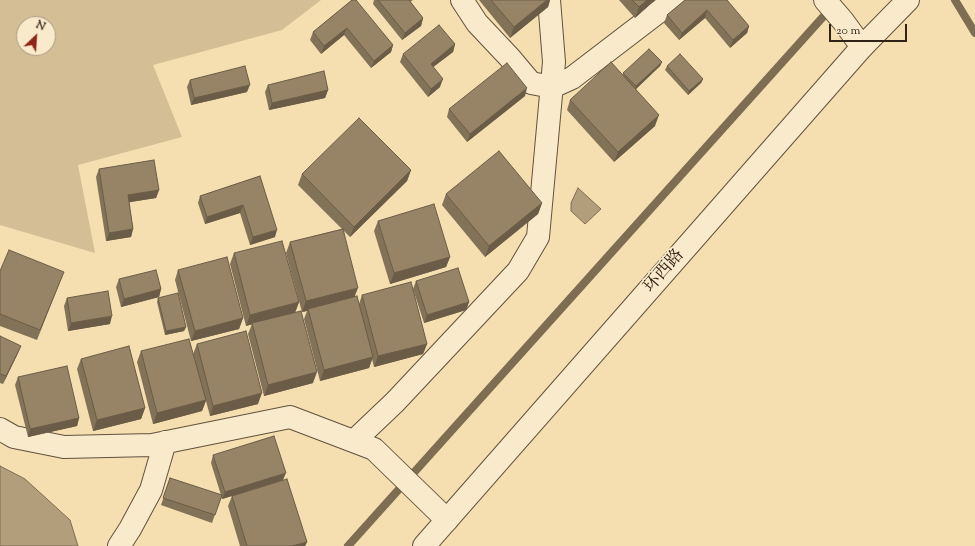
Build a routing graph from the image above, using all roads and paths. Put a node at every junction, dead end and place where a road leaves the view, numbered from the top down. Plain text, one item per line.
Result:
1 (462, 0) edge
2 (549, 0) edge
3 (674, 0) edge
4 (825, 0) edge
5 (908, 0) edge
6 (862, 47) junction
7 (552, 87) junction
8 (0, 429) edge
9 (354, 441) junction
10 (165, 442) junction
11 (447, 520) junction
12 (119, 546) edge
13 (424, 546) edge

1 - 7 street
2 - 7 street
3 - 7 street
4 - 6 street
5 - 6 street, 环西路
6 - 11 street, 环西路
7 - 9 street
8 - 10 street
9 - 10 street
9 - 11 street
10 - 12 street
11 - 13 street, 环西路

